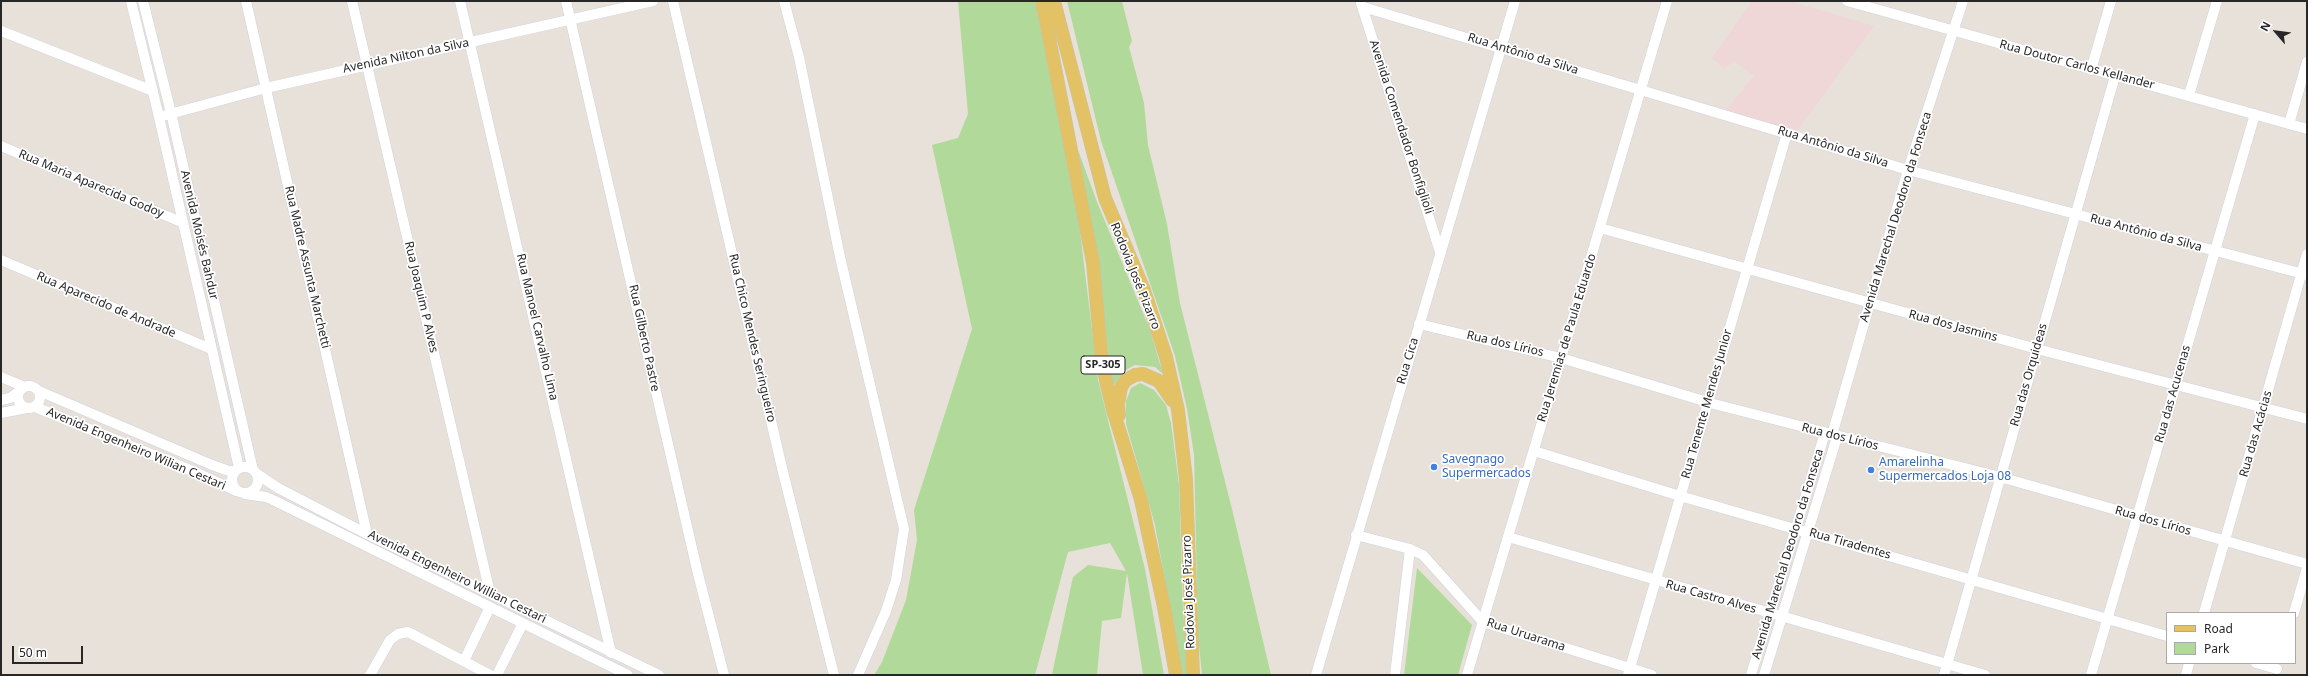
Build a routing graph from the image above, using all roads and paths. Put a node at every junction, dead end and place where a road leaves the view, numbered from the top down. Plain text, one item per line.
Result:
1 (131, 1) edge
2 (143, 1) edge
3 (246, 1) edge
4 (352, 1) edge
5 (460, 1) edge
6 (566, 1) edge
7 (653, 1) edge
8 (673, 1) edge
9 (784, 1) edge
10 (1042, 1) edge
11 (1054, 1) edge
12 (1515, 1) edge
13 (1667, 1) edge
14 (1847, 1) edge
15 (1963, 1) edge
16 (2111, 1) edge
17 (2217, 1) edge
18 (1362, 4) edge
19 (570, 20) junction
20 (1, 31) edge
21 (1954, 32) junction
22 (470, 42) junction
23 (1501, 47) junction
24 (2307, 62) edge
25 (366, 65) junction
26 (2091, 70) junction
27 (2115, 76) junction
28 (266, 88) junction
29 (1640, 91) junction
30 (153, 92) junction
31 (2189, 96) junction
32 (171, 113) junction
33 (2255, 114) junction
34 (159, 117) junction
35 (2289, 124) junction
36 (2307, 129) edge
37 (1787, 133) junction
38 (1, 146) edge
39 (1908, 170) junction
40 (1424, 201) junction
41 (2075, 214) junction
42 (181, 222) junction
43 (1600, 228) junction
44 (1445, 236) junction
45 (1440, 252) junction
46 (2214, 252) junction
47 (2307, 254) edge
48 (1, 260) edge
49 (1748, 268) junction
50 (2304, 274) edge
51 (1869, 303) junction
52 (1419, 324) junction
53 (211, 349) junction
54 (2037, 349) junction
55 (1561, 358) junction
56 (1, 377) edge
57 (2176, 385) junction
58 (25, 387) junction
59 (39, 391) junction
60 (5, 399) edge
61 (1708, 402) junction
62 (31, 407) junction
63 (2264, 407) junction
64 (1178, 410) junction
65 (1, 413) edge
66 (2307, 419) edge
67 (1831, 435) junction
68 (1120, 436) junction
69 (147, 438) junction
70 (142, 450) junction
71 (1534, 451) junction
72 (237, 469) junction
73 (255, 472) junction
74 (2000, 477) junction
75 (240, 492) junction
76 (1680, 496) junction
77 (266, 497) joint
78 (2137, 517) junction
79 (1795, 529) junction
80 (1808, 532) junction
81 (367, 534) junction
82 (1356, 535) junction
83 (1508, 537) junction
84 (2224, 541) junction
85 (1410, 549) junction
86 (2307, 564) edge
87 (2307, 568) edge
88 (1972, 578) junction
89 (1656, 581) junction
90 (490, 593) junction
91 (490, 607) junction
92 (2204, 612) edge
93 (2294, 612) edge
94 (1770, 613) junction
95 (1782, 616) junction
96 (2107, 618) junction
97 (1483, 622) junction
98 (523, 624) junction
99 (2166, 636) edge
100 (611, 653) junction
101 (464, 661) junction
102 (1947, 664) junction
103 (2189, 664) edge
104 (2260, 664) edge
105 (2277, 669) edge
106 (1628, 672) edge
107 (370, 675) edge
108 (490, 675) edge
109 (497, 675) edge
110 (628, 675) edge
111 (659, 675) edge
112 (724, 675) edge
113 (834, 675) edge
114 (858, 675) edge
115 (1176, 675) edge
116 (1193, 675) edge
117 (1316, 675) edge
118 (1395, 675) edge
119 (1467, 675) edge
120 (1652, 675) edge
121 (1751, 675) edge
122 (1764, 675) edge
123 (1944, 675) edge
124 (1984, 675) edge
125 (2091, 675) edge
126 (2186, 675) edge

1 - 30 street, Avenida Moisés Bahdur
2 - 32 street, Avenida Moisés Bahdur
3 - 28 street, Rua Madre Assunta Marchetti
4 - 25 street, Rua Joaquim P Alves
5 - 22 street, Rua Manoel Carvalho Lima
6 - 19 street, Rua Gilberto Pastre
7 - 19 street, Avenida Nilton da Silva
8 - 113 street, Rua Chico Mendes Seringueiro
9 - 114 street
10 - 68 main road, Rodovia José Pizarro / SP-305
11 - 64 main road, Rodovia José Pizarro
12 - 23 street, Rua Cica
13 - 29 street, Rua Jeremias de Paula Eduardo
14 - 21 street, Rua Doutor Carlos Kellander
15 - 21 street, Avenida Marechal Deodoro da Fonseca
16 - 26 street
17 - 31 street
18 - 23 street, Rua Antônio da Silva
18 - 40 street, Avenida Comendador Bonfiglioli
19 - 22 street, Avenida Nilton da Silva
19 - 112 street, Rua Gilberto Pastre
20 - 30 street
21 - 26 street, Rua Doutor Carlos Kellander
21 - 39 street, Avenida Marechal Deodoro da Fonseca
22 - 25 street, Avenida Nilton da Silva
22 - 100 street, Rua Manoel Carvalho Lima
23 - 29 street, Rua Antônio da Silva
23 - 44 street, Rua Cica
24 - 35 street
25 - 28 street, Avenida Nilton da Silva
25 - 90 street, Rua Joaquim P Alves
26 - 27 street, Rua Doutor Carlos Kellander
27 - 31 street, Rua Doutor Carlos Kellander
27 - 41 street, Rua das Orquideas
28 - 32 street, Avenida Nilton da Silva
28 - 81 street, Rua Madre Assunta Marchetti
29 - 37 street, Rua Antônio da Silva
29 - 43 street, Rua Jeremias de Paula Eduardo
30 - 34 street, Avenida Moisés Bahdur
31 - 33 street, Rua Doutor Carlos Kellander
32 - 34 street, Avenida Nilton da Silva
32 - 73 street, Avenida Moisés Bahdur
33 - 35 street, Rua Doutor Carlos Kellander
33 - 46 street, Rua das Acucenas
34 - 42 street, Avenida Moisés Bahdur
35 - 36 street, Rua Doutor Carlos Kellander
37 - 39 street, Rua Antônio da Silva
37 - 49 street, Rua Tenente Mendes Junior
38 - 42 street, Rua Maria Aparecida Godoy
39 - 41 street, Rua Antônio da Silva
39 - 51 street, Avenida Marechal Deodoro da Fonseca
40 - 44 street
40 - 45 street, Avenida Comendador Bonfiglioli
41 - 46 street, Rua Antônio da Silva
41 - 54 street, Rua das Orquideas
42 - 53 street, Avenida Moisés Bahdur
43 - 49 street, Rua dos Jasmins
43 - 55 street, Rua Jeremias de Paula Eduardo
44 - 45 street, Rua Cica
45 - 52 street, Rua Cica
46 - 50 street, Rua Antônio da Silva
46 - 57 street, Rua das Acucenas
47 - 50 street, Rua das Acácias
48 - 53 street, Rua Aparecido de Andrade
49 - 51 street, Rua dos Jasmins
49 - 61 street, Rua Tenente Mendes Junior
50 - 63 street, Rua das Acácias
51 - 54 street, Rua dos Jasmins
51 - 67 street, Avenida Marechal Deodoro da Fonseca
52 - 55 street, Rua dos Lírios
52 - 82 street, Rua Cica
53 - 72 street, Avenida Moisés Bahdur
54 - 57 street, Rua dos Jasmins
54 - 74 street, Rua das Orquideas
55 - 61 street, Rua dos Lírios
55 - 71 street, Rua Jeremias de Paula Eduardo
56 - 58 street
57 - 63 street, Rua dos Jasmins
57 - 78 street, Rua das Acucenas
58 - 59 street
58 - 60 street
58 - 62 street
59 - 62 street
59 - 69 street, Avenida Engenheiro Wilian Cestari
61 - 67 street, Rua dos Lírios
61 - 76 street, Rua Tenente Mendes Junior
62 - 65 street
62 - 70 street, Avenida Engenheiro Wilian Cestari
63 - 66 street, Rua dos Jasmins
63 - 84 street, Rua das Acácias
64 - 68 main road
64 - 116 main road, Rodovia José Pizarro
67 - 74 street, Rua dos Lírios
67 - 79 street, Avenida Marechal Deodoro da Fonseca
67 - 80 street, Avenida Marechal Deodoro da Fonseca
68 - 115 main road, Rodovia José Pizarro / SP-305
69 - 70 street
69 - 72 street, Avenida Engenheiro Wilian Cestari
70 - 75 street, Avenida Engenheiro Wilian Cestari
71 - 76 street, Rua Tiradentes
71 - 83 street, Rua Jeremias de Paula Eduardo
72 - 73 street
72 - 75 street
73 - 75 street
73 - 81 street, Avenida Engenheiro Willian Cestari
74 - 78 street, Rua dos Lírios
74 - 88 street, Rua das Orquideas
75 - 77 street, Avenida Engenheiro Wilian Cestari
76 - 79 street, Rua Tiradentes
76 - 89 street, Rua Tenente Mendes Junior
77 - 91 street, Avenida Engenheiro Willian Cestari
78 - 84 street, Rua dos Lírios
78 - 96 street, Rua das Acucenas
79 - 80 street, Rua Tiradentes
79 - 94 street, Avenida Marechal Deodoro da Fonseca
80 - 88 street, Rua Tiradentes
80 - 95 street, Avenida Marechal Deodoro da Fonseca
81 - 90 street, Avenida Engenheiro Willian Cestari
82 - 85 street, Rua Uruarama
82 - 117 street, Rua Cica
83 - 89 street, Rua Castro Alves
83 - 97 street, Rua Jeremias de Paula Eduardo
84 - 86 street, Rua dos Lírios
84 - 92 street, Rua das Acácias
85 - 97 street, Rua Uruarama
85 - 118 street
87 - 93 street
88 - 96 street, Rua Tiradentes
88 - 102 street, Rua das Orquideas
89 - 94 street, Rua Castro Alves
89 - 106 street, Rua Tenente Mendes Junior
90 - 100 street, Avenida Engenheiro Willian Cestari
91 - 98 street, Avenida Engenheiro Willian Cestari
91 - 101 street
94 - 95 street, Rua Castro Alves
94 - 121 street, Avenida Marechal Deodoro da Fonseca
95 - 102 street, Rua Castro Alves
95 - 122 street, Avenida Marechal Deodoro da Fonseca
96 - 99 street, Rua Tiradentes
96 - 125 street, Rua das Acucenas
97 - 106 street, Rua Uruarama
97 - 119 street, Rua Jeremias de Paula Eduardo
98 - 109 street
98 - 110 street, Avenida Engenheiro Willian Cestari
100 - 111 street, Avenida Engenheiro Willian Cestari
101 - 107 street
101 - 108 street
102 - 123 street, Rua das Orquideas
102 - 124 street, Rua Castro Alves
103 - 126 street
104 - 105 street
106 - 120 street, Rua Uruarama

